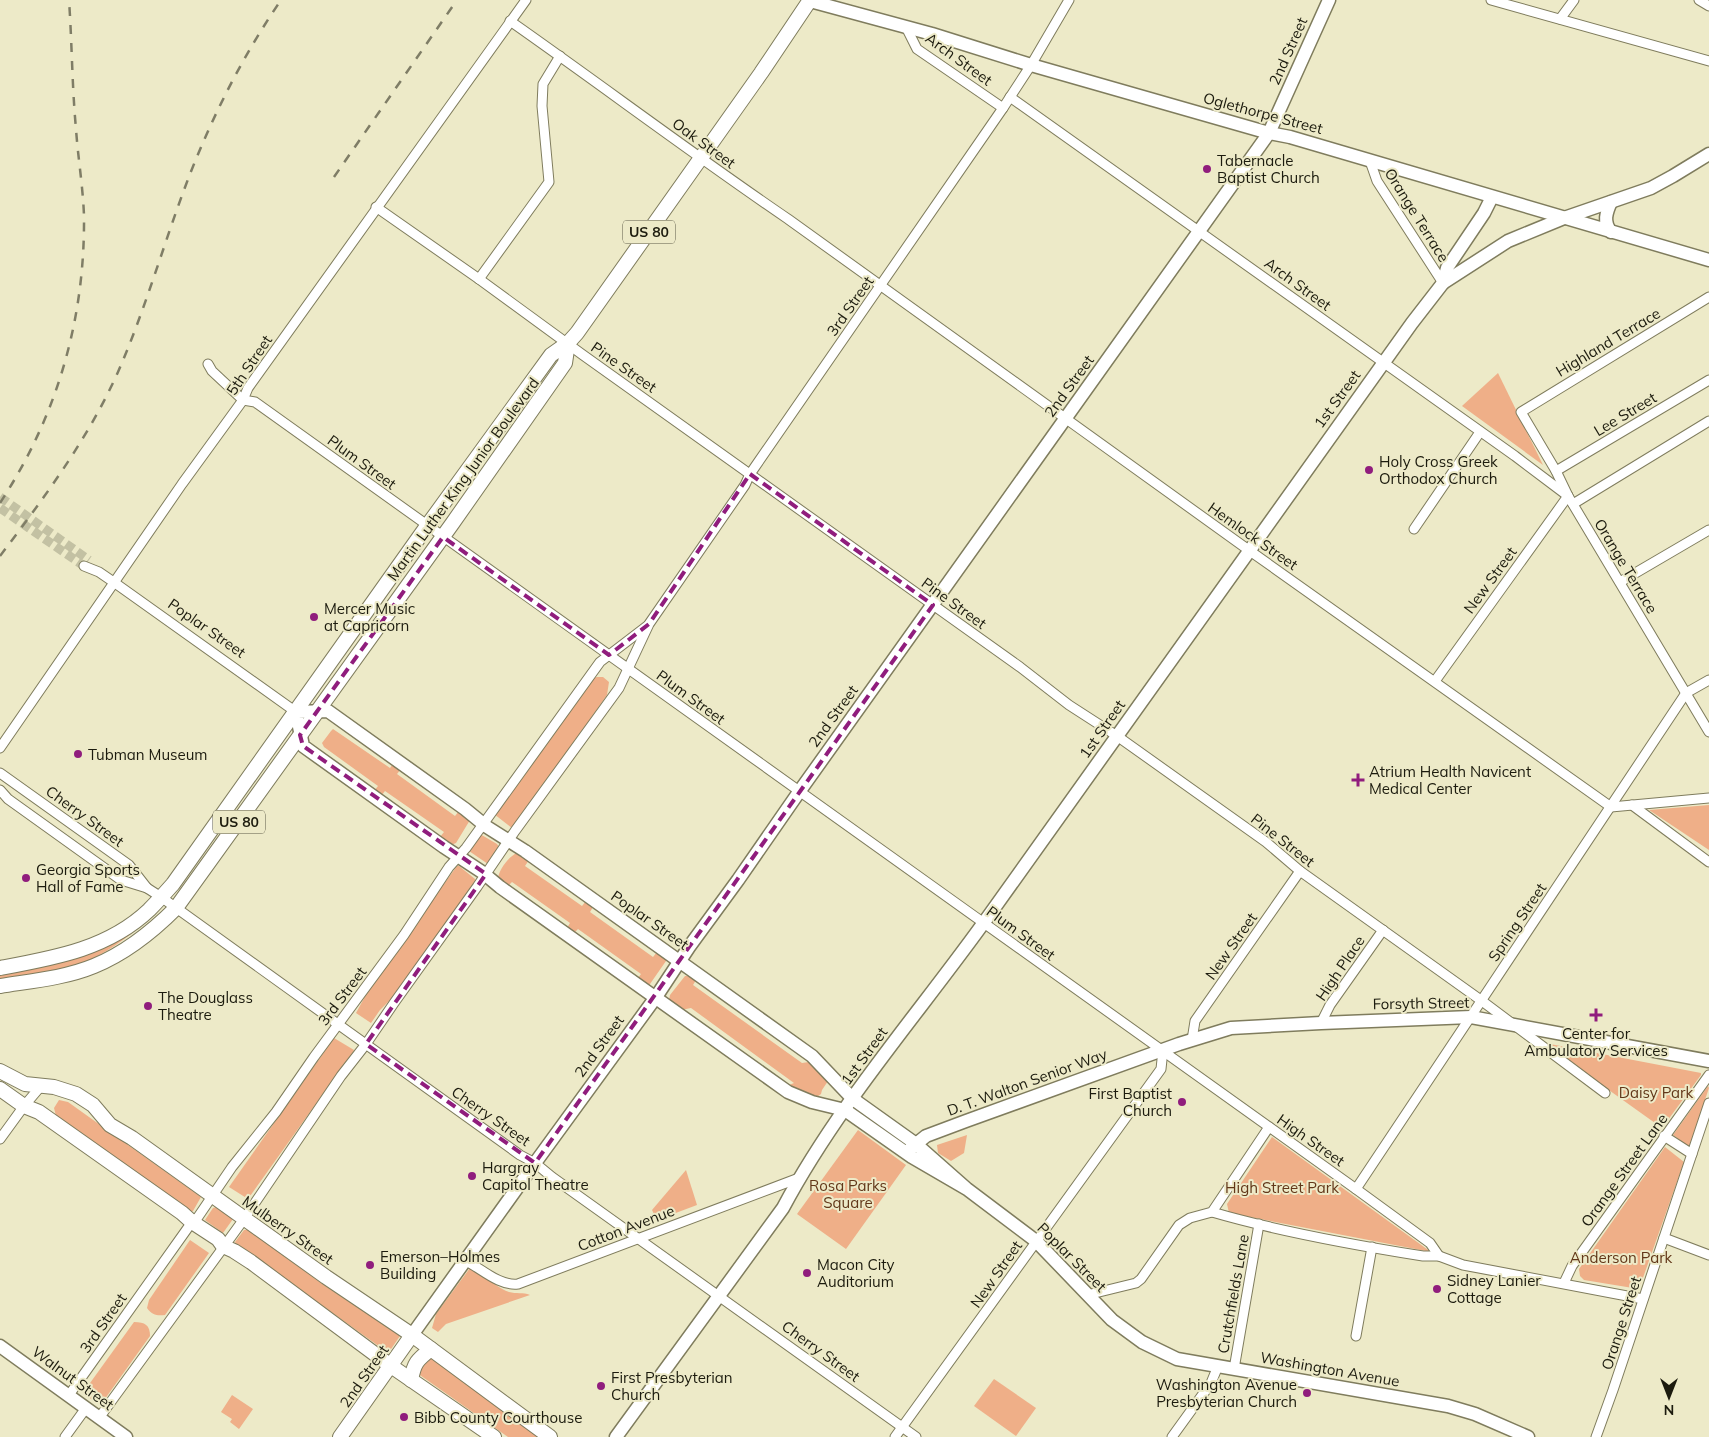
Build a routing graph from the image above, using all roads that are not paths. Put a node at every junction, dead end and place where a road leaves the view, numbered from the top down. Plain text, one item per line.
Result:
1 (526, 0) edge
2 (809, 0) edge
3 (1069, 0) edge
4 (1329, 0) edge
5 (1491, 0) edge
6 (1574, 0) edge
7 (1700, 0) edge
8 (1709, 6) edge
9 (1560, 19) junction
10 (510, 22) junction
11 (906, 27) junction
12 (560, 56) junction
13 (1709, 61) edge
14 (1031, 65) junction
15 (1010, 97) junction
16 (1003, 108) junction
17 (1270, 132) junction
18 (1709, 154) edge
19 (701, 158) junction
20 (1370, 161) junction
21 (1492, 197) junction
22 (1611, 202) junction
23 (376, 208) junction
24 (1564, 218) junction
25 (1199, 232) junction
26 (1611, 232) junction
27 (1709, 260) edge
28 (479, 278) junction
29 (1443, 283) junction
30 (881, 285) junction
31 (1709, 297) edge
32 (568, 343) junction
33 (1383, 363) junction
34 (208, 364) dead end
35 (1709, 380) edge
36 (243, 400) junction
37 (1521, 412) joint
38 (1066, 418) junction
39 (1709, 421) edge
40 (1480, 432) junction
41 (1556, 471) junction
42 (750, 474) junction
43 (1570, 500) junction
44 (427, 526) junction
45 (1414, 528) dead end
46 (1709, 530) edge
47 (443, 537) junction
48 (1250, 550) junction
49 (86, 563) tunnel mouth
50 (1620, 582) junction
51 (115, 583) junction
52 (932, 605) junction
53 (649, 624) junction
54 (609, 656) junction
55 (629, 670) junction
56 (1709, 680) edge
57 (1435, 681) junction
58 (1686, 693) junction
59 (317, 711) junction
60 (296, 712) junction
61 (1709, 732) edge
62 (300, 735) junction
63 (279, 736) junction
64 (1116, 736) junction
65 (0, 748) edge
66 (0, 773) edge
67 (18, 785) junction
68 (0, 790) edge
69 (799, 792) junction
70 (1709, 798) edge
71 (8, 799) junction
72 (1632, 805) junction
73 (1611, 807) junction
74 (482, 824) junction
75 (508, 842) junction
76 (459, 856) junction
77 (1709, 862) edge
78 (1300, 871) junction
79 (486, 875) junction
80 (147, 888) junction
81 (161, 897) junction
82 (176, 908) junction
83 (984, 923) junction
84 (1383, 930) junction
85 (680, 962) junction
86 (0, 968) edge
87 (0, 986) edge
88 (656, 997) junction
89 (1482, 1000) junction
90 (1471, 1017) junction
91 (1321, 1023) junction
92 (338, 1024) junction
93 (1513, 1025) junction
94 (1192, 1040) junction
95 (366, 1044) junction
96 (1163, 1050) junction
97 (1709, 1061) edge
98 (0, 1071) edge
99 (1709, 1075) edge
100 (40, 1086) junction
101 (0, 1089) edge
102 (1605, 1093) dead end
103 (853, 1099) junction
104 (1709, 1103) edge
105 (24, 1106) junction
106 (845, 1110) junction
107 (1269, 1127) junction
108 (1664, 1136) junction
109 (0, 1139) edge
110 (916, 1144) junction
111 (906, 1153) junction
112 (1692, 1154) junction
113 (535, 1163) junction
114 (799, 1178) junction
115 (1356, 1188) junction
116 (967, 1189) junction
117 (212, 1196) junction
118 (1212, 1212) junction
119 (244, 1218) junction
120 (192, 1222) junction
121 (1259, 1224) junction
122 (639, 1238) junction
123 (1664, 1238) junction
124 (1036, 1241) junction
125 (223, 1246) junction
126 (1372, 1247) junction
127 (1709, 1255) edge
128 (1439, 1256) junction
129 (466, 1261) junction
130 (1564, 1284) junction
131 (719, 1295) junction
132 (1088, 1295) junction
133 (1643, 1299) junction
134 (1129, 1332) joint
135 (412, 1335) junction
136 (1356, 1336) dead end
137 (0, 1346) edge
138 (431, 1349) junction
139 (390, 1366) junction
140 (1218, 1366) junction
141 (1234, 1369) junction
142 (411, 1380) junction
143 (69, 1395) junction
144 (86, 1408) junction
145 (100, 1418) junction
146 (902, 1427) junction
147 (65, 1437) edge
148 (126, 1437) edge
149 (340, 1437) edge
150 (494, 1437) edge
151 (550, 1437) edge
152 (616, 1437) edge
153 (895, 1437) edge
154 (916, 1437) edge
155 (1172, 1437) edge
156 (1528, 1437) edge
157 (1596, 1437) edge

1 - 10 street, 5th Street
2 - 11 street, Oglethorpe Street
2 - 19 main road, Martin Luther King Junior Boulevard / US 80
3 - 14 street, 3rd Street
4 - 17 street, 2nd Street
5 - 9 street
6 - 9 street
7 - 8 street
9 - 13 street
10 - 12 street, Oak Street
10 - 23 street, 5th Street
11 - 14 street, Oglethorpe Street
11 - 16 street, Arch Street
12 - 19 street, Oak Street
12 - 28 street
14 - 15 street, 3rd Street
14 - 17 street, Oglethorpe Street
15 - 16 street, 3rd Street
15 - 25 street, Arch Street
16 - 30 street, 3rd Street
17 - 20 street, Oglethorpe Street
17 - 25 street, 2nd Street
18 - 22 street, 1st Street
19 - 30 street, Oak Street
19 - 32 main road, Martin Luther King Junior Boulevard / US 80
20 - 21 street, Oglethorpe Street
20 - 29 street, Orange Terrace
21 - 24 street, Oglethorpe Street
21 - 29 street
22 - 24 street, 1st Street
22 - 26 street
23 - 28 street, Pine Street
23 - 36 street, 5th Street
24 - 26 street, Oglethorpe Street
24 - 29 street, 1st Street
25 - 33 street, Arch Street
25 - 38 street, 2nd Street
26 - 27 street, Oglethorpe Street
28 - 32 street, Pine Street
29 - 33 street, 1st Street
30 - 38 street, Hemlock Street
30 - 42 street, 3rd Street
31 - 37 street, Highland Terrace
32 - 42 street, Pine Street
32 - 44 main road, Martin Luther King Junior Boulevard / US 80
32 - 47 main road, Martin Luther King Junior Boulevard / US 80
33 - 40 street, Arch Street
33 - 48 street, 1st Street
34 - 36 street, Plum Street
35 - 41 street, Lee Street
36 - 44 street, Plum Street
36 - 51 street, 5th Street
37 - 41 street, Orange Terrace
38 - 48 street, Hemlock Street
38 - 52 street, 2nd Street
39 - 43 street, New Street
40 - 43 street, Arch Street
40 - 45 street
41 - 43 street, Orange Terrace
42 - 52 street, Pine Street
42 - 53 street, 3rd Street
43 - 50 street, Orange Terrace
43 - 57 street, New Street
44 - 47 street, Plum Street
44 - 60 main road, Martin Luther King Junior Boulevard / US 80
46 - 50 street
47 - 54 street, Plum Street
47 - 59 main road, Martin Luther King Junior Boulevard / US 80
48 - 57 street, Hemlock Street
48 - 64 street, 1st Street
49 - 51 street, Poplar Street
50 - 58 street, Orange Terrace
51 - 60 street, Poplar Street
51 - 65 street, 5th Street
52 - 64 street, Pine Street
52 - 69 street, 2nd Street
53 - 54 street, 3rd Street
53 - 55 street, 3rd Street
54 - 55 street, Plum Street
54 - 74 street, 3rd Street
55 - 69 street, Plum Street
55 - 75 street, 3rd Street
56 - 58 street, Spring Street
57 - 73 street, Hemlock Street
58 - 61 street, Orange Terrace
58 - 73 street, Spring Street
59 - 60 street, Poplar Street
59 - 62 main road, Martin Luther King Junior Boulevard / US 80
59 - 74 street, Poplar Street
60 - 62 street, Poplar Street
60 - 63 main road, Martin Luther King Junior Boulevard / US 80
62 - 63 street
62 - 76 street, Poplar Street
62 - 82 main road, Martin Luther King Junior Boulevard / US 80
63 - 81 main road, Martin Luther King Junior Boulevard / US 80
64 - 78 street, Pine Street
64 - 83 street, 1st Street
66 - 67 street, Cherry Street
67 - 71 street
67 - 80 street, Cherry Street
68 - 71 street, Cherry Street
69 - 83 street, Plum Street
69 - 85 street, 2nd Street
70 - 72 street
71 - 80 street, Cherry Street
72 - 73 street
72 - 77 street
73 - 89 street, Spring Street
74 - 75 street, Poplar Street
74 - 76 street, 3rd Street
75 - 79 street, 3rd Street
75 - 85 street, Poplar Street
76 - 79 street, Poplar Street
76 - 92 street, 3rd Street
78 - 84 street, Pine Street
78 - 94 street, New Street
79 - 88 street, Poplar Street
79 - 95 street, 3rd Street
80 - 81 street, Cherry Street
81 - 82 street, Cherry Street
81 - 86 main road, Martin Luther King Junior Boulevard / US 80
82 - 87 main road, Martin Luther King Junior Boulevard / US 80
82 - 92 street, Cherry Street
83 - 96 street, Plum Street
83 - 103 street, 1st Street
84 - 89 street, Pine Street
84 - 91 street, High Place
85 - 88 street, 2nd Street
85 - 103 street, Poplar Street
88 - 106 street, Poplar Street
88 - 113 street, 2nd Street
89 - 90 street, Spring Street
89 - 93 street, Pine Street
90 - 91 street, Forsyth Street
90 - 93 street, Forsyth Street
90 - 115 street, Spring Street
91 - 94 street, Forsyth Street
92 - 95 street, Cherry Street
92 - 117 street, 3rd Street
93 - 97 street, Forsyth Street
93 - 102 street
94 - 96 street, Forsyth Street
95 - 113 street, Cherry Street
95 - 119 street, 3rd Street
96 - 107 street, High Street
96 - 110 street, D. T. Walton Senior Way
96 - 124 street, New Street
98 - 100 main road, Mulberry Street
99 - 108 street, Orange Street Lane
100 - 105 street
100 - 117 main road, Mulberry Street
101 - 105 main road
103 - 106 street, 1st Street
103 - 110 street, Poplar Street
104 - 112 street, Orange Street
105 - 109 street
105 - 120 main road
106 - 111 street, Poplar Street
106 - 114 street, 1st Street
107 - 115 street, High Street
107 - 118 street
108 - 112 street
108 - 130 street, Orange Street Lane
110 - 111 street, D. T. Walton Senior Way
110 - 116 street, Poplar Street
111 - 116 street, Poplar Street
112 - 123 street, Orange Street
113 - 122 street, Cherry Street
113 - 129 street, 2nd Street
114 - 122 street, Cotton Avenue
114 - 131 street, 1st Street
115 - 128 street, High Street
116 - 124 street, Poplar Street
117 - 119 main road, Mulberry Street
117 - 120 street, 3rd Street
118 - 121 street, High Street
118 - 132 street
119 - 125 street, 3rd Street
119 - 135 main road, Mulberry Street
120 - 125 main road
120 - 143 street, 3rd Street
121 - 126 street, High Street
121 - 141 street, Crutchfields Lane
122 - 129 street, Cotton Avenue
122 - 131 street, Cherry Street
123 - 127 street
123 - 133 street, Orange Street
124 - 132 street, Poplar Street
124 - 146 street, New Street
125 - 139 main road
125 - 145 street, 3rd Street
126 - 128 street, High Street
126 - 136 street
128 - 130 street, High Street
129 - 135 street, 2nd Street
130 - 133 street, High Street
131 - 146 street, Cherry Street
131 - 152 street, 1st Street
132 - 134 street, Poplar Street
133 - 157 street, Orange Street
134 - 140 street, Washington Avenue
135 - 138 main road, Mulberry Street
135 - 139 main road, 2nd Street
137 - 143 street, Walnut Street
138 - 142 main road
138 - 151 main road, Mulberry Street
139 - 142 main road
139 - 149 main road, 2nd Street
140 - 141 street, Washington Avenue
140 - 155 street
141 - 156 street, Washington Avenue
142 - 150 main road
143 - 144 street, Walnut Street
144 - 145 street, Walnut Street
144 - 147 street
145 - 148 street, Walnut Street
146 - 153 street, New Street
146 - 154 street, Cherry Street

